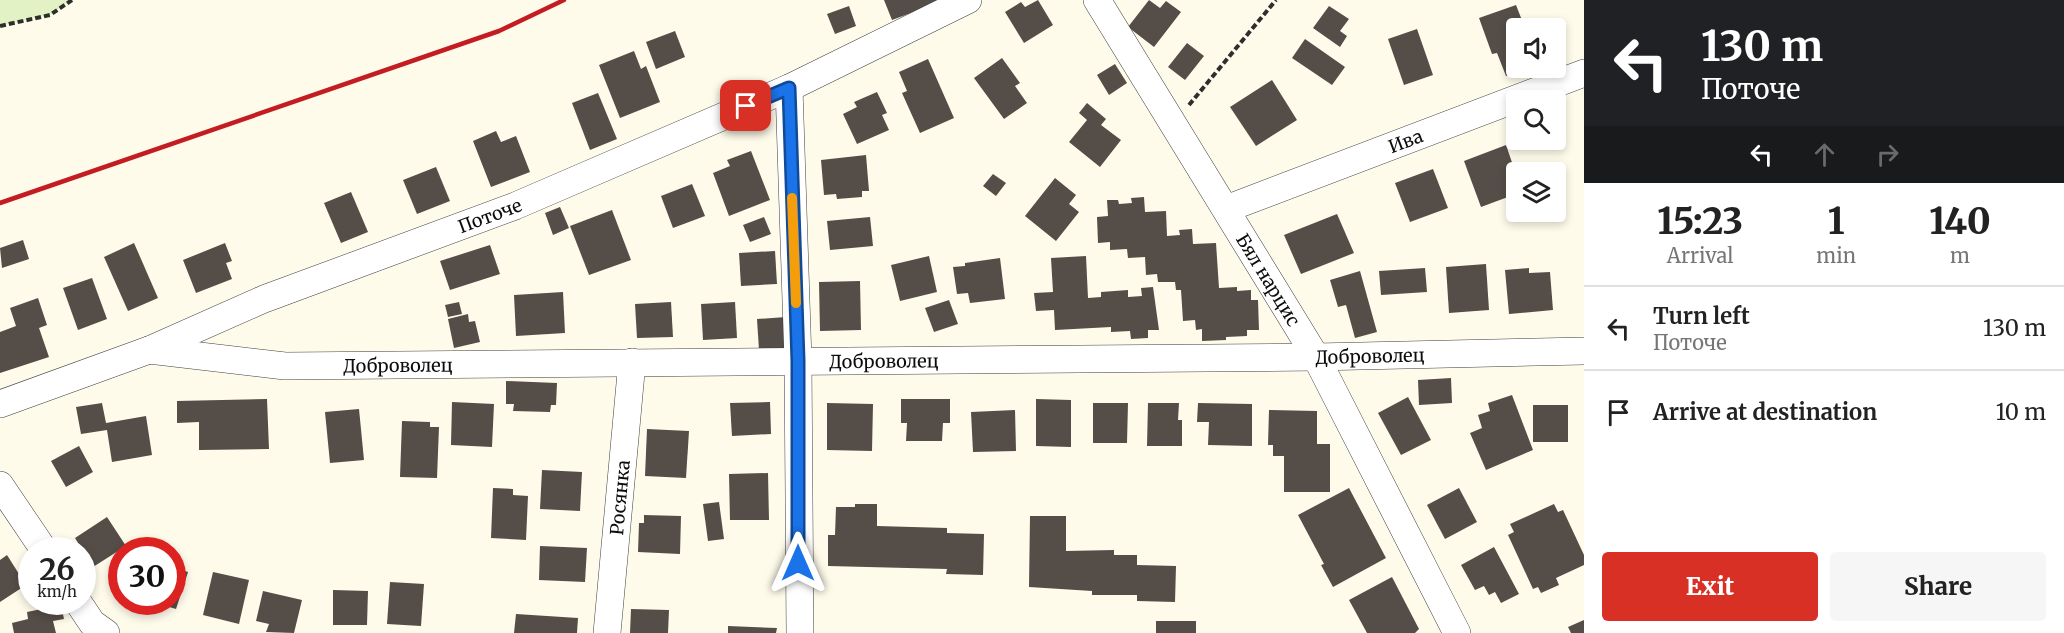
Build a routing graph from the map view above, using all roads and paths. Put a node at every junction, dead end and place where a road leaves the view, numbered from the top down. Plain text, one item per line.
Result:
1 (72, 0) edge
2 (968, 0) edge
3 (1097, 0) edge
4 (1276, 0) edge
5 (0, 26) edge
6 (1584, 73) edge
7 (789, 88) junction
8 (1173, 124) junction
9 (1226, 208) junction
10 (149, 351) junction
11 (1584, 351) edge
12 (1316, 357) junction
13 (798, 361) junction
14 (632, 362) junction
15 (0, 404) edge
16 (0, 485) edge
17 (35, 537) edge
18 (87, 615) edge
19 (106, 633) edge
20 (607, 633) edge
21 (800, 633) edge
22 (1457, 633) edge

1 - 5 path
2 - 7 street, Поточе
3 - 8 street, Бял нарцис
4 - 8 path
6 - 9 street, Ива
7 - 10 street, Поточе
7 - 13 street
8 - 9 street, Бял нарцис
9 - 12 street, Бял нарцис
10 - 14 street, Доброволец
10 - 15 street, Поточе
11 - 12 street, Доброволец
12 - 13 street, Доброволец
12 - 22 street, Бял нарцис
13 - 14 street, Доброволец
13 - 21 street
14 - 20 street, Росянка
16 - 17 street
18 - 19 street

